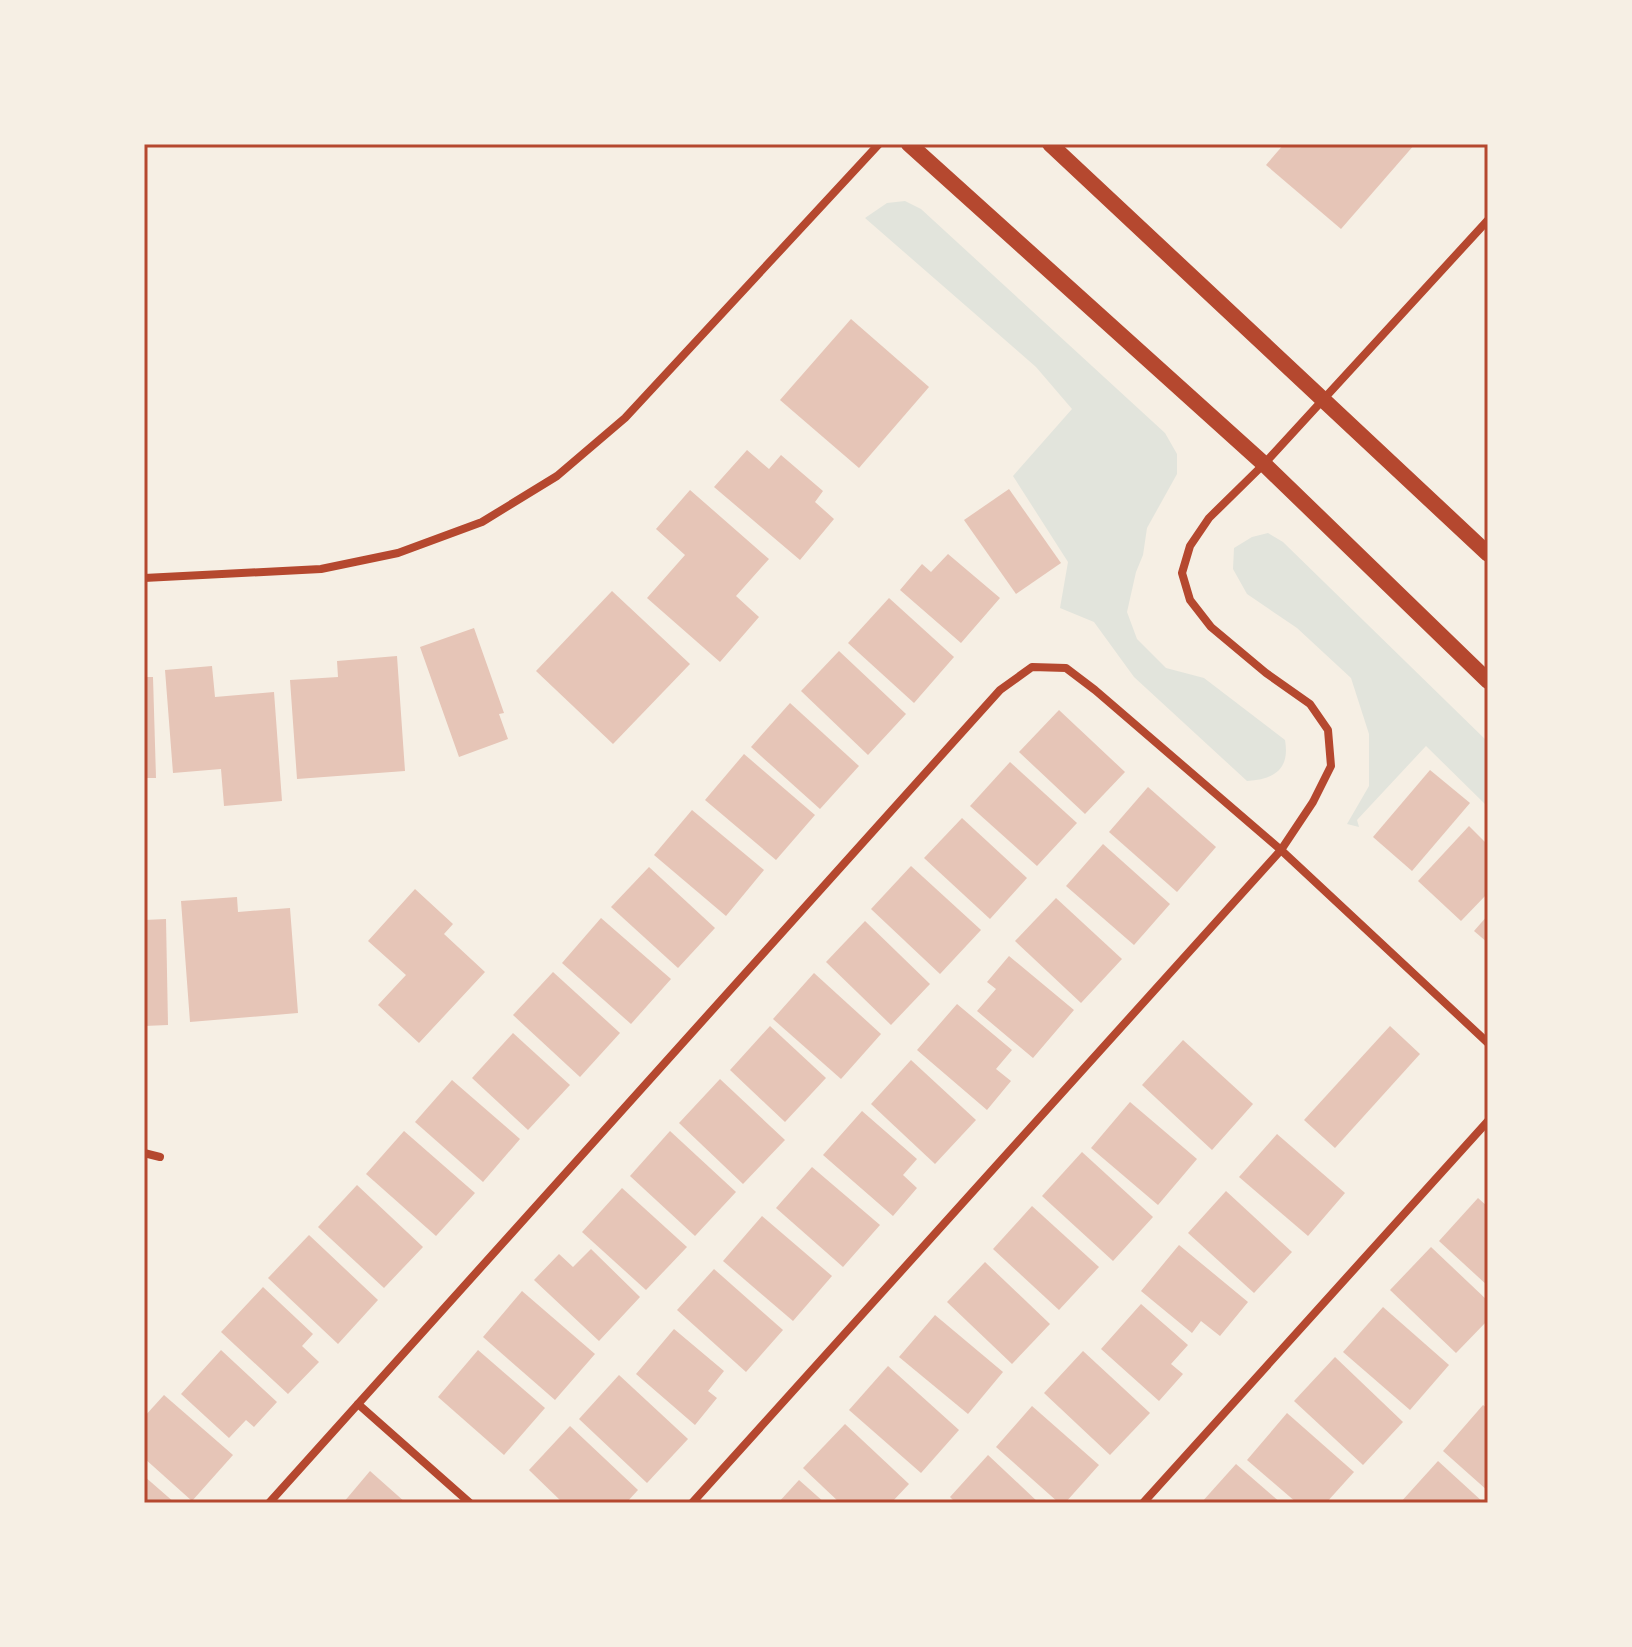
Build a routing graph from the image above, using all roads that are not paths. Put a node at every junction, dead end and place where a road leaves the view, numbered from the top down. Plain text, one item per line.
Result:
1 (879, 144) edge
2 (909, 144) edge
3 (1050, 144) edge
4 (1488, 220) edge
5 (1324, 398) junction
6 (1264, 464) junction
7 (1488, 554) edge
8 (144, 578) edge
9 (1488, 681) edge
10 (1281, 850) junction
11 (1488, 1043) edge
12 (1488, 1121) edge
13 (144, 1153) edge
14 (160, 1157) dead end
15 (358, 1404) junction
16 (269, 1503) edge
17 (470, 1503) edge
18 (692, 1503) edge
19 (1143, 1503) edge

1 - 8 street
2 - 6 main road
3 - 5 main road
4 - 5 street
5 - 6 street
5 - 7 main road
6 - 9 main road
6 - 10 street
10 - 11 street
10 - 15 street
10 - 18 street
12 - 19 street
13 - 14 street
15 - 16 street
15 - 17 street

